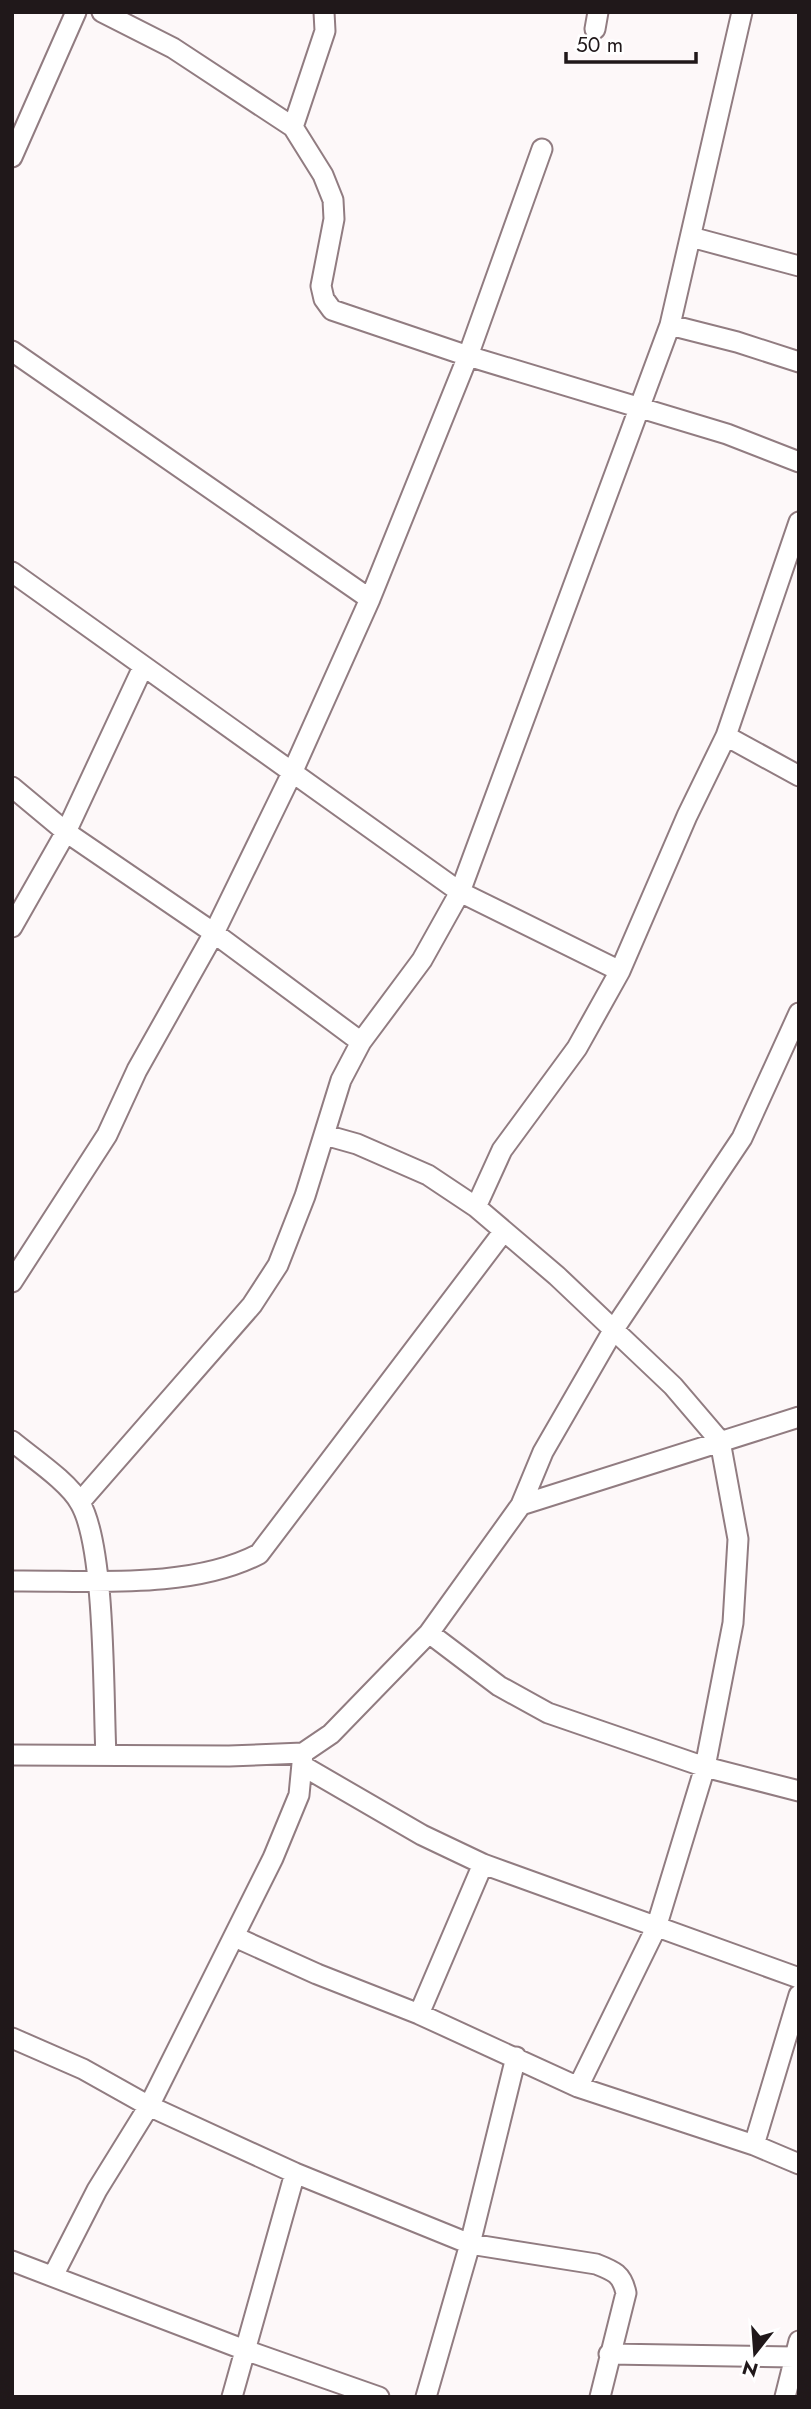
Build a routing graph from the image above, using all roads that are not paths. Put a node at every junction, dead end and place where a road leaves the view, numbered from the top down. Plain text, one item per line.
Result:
1 (76, 12) edge
2 (102, 12) edge
3 (324, 12) edge
4 (742, 12) edge
5 (293, 127) junction
6 (542, 149) dead end
7 (12, 158) edge
8 (691, 237) junction
9 (799, 266) edge
10 (670, 325) junction
11 (12, 351) edge
12 (468, 356) junction
13 (799, 362) edge
14 (642, 409) junction
15 (799, 462) edge
16 (799, 522) edge
17 (12, 572) edge
18 (370, 599) junction
19 (143, 667) junction
20 (726, 736) junction
21 (292, 773) junction
22 (799, 776) edge
23 (12, 787) edge
24 (66, 832) junction
25 (460, 892) junction
26 (12, 927) edge
27 (214, 933) junction
28 (620, 971) junction
29 (799, 1013) edge
30 (361, 1042) junction
31 (325, 1135) junction
32 (475, 1207) junction
33 (504, 1231) junction
34 (12, 1282) edge
35 (614, 1329) junction
36 (799, 1417) edge
37 (12, 1441) edge
38 (720, 1441) junction
39 (80, 1502) junction
40 (521, 1505) junction
41 (97, 1580) junction
42 (12, 1581) edge
43 (429, 1633) junction
44 (12, 1755) edge
45 (106, 1755) junction
46 (303, 1759) junction
47 (705, 1767) junction
48 (799, 1791) edge
49 (483, 1864) junction
50 (656, 1928) junction
51 (235, 1937) junction
52 (799, 1978) edge
53 (799, 1995) edge
54 (419, 2014) junction
55 (12, 2038) edge
56 (516, 2057) junction
57 (578, 2087) junction
58 (149, 2106) junction
59 (754, 2145) junction
60 (799, 2164) edge
61 (295, 2173) junction
62 (470, 2244) junction
63 (12, 2261) edge
64 (53, 2276) junction
65 (797, 2349) edge
66 (245, 2350) junction
67 (609, 2354) junction
68 (233, 2397) edge
69 (379, 2397) edge
70 (426, 2397) edge
71 (600, 2397) edge
72 (785, 2397) edge

1 - 7 street
2 - 5 street
3 - 5 street
4 - 8 street
5 - 12 street
6 - 12 street
8 - 9 street
8 - 10 street
10 - 13 street
10 - 14 street
11 - 18 street
12 - 14 street
12 - 18 street
14 - 15 street
14 - 25 street
16 - 20 street
17 - 19 street
18 - 21 street
19 - 21 street
19 - 24 street
20 - 22 street
20 - 28 street
21 - 25 street
21 - 27 street
23 - 24 street
24 - 26 street
24 - 27 street
25 - 28 street
25 - 30 street
27 - 30 street
27 - 34 street
28 - 32 street
29 - 35 street
30 - 31 street
31 - 32 street
31 - 39 street
32 - 33 street
33 - 35 street
33 - 41 street
35 - 38 street
35 - 40 street
36 - 38 street
37 - 39 street
38 - 40 street
38 - 47 street
39 - 41 street
40 - 43 street
41 - 42 street
41 - 45 street
43 - 46 street
43 - 47 street
44 - 45 street
45 - 46 street
46 - 49 street
46 - 51 street
47 - 48 street
47 - 50 street
49 - 50 street
49 - 54 street
50 - 52 street
50 - 57 street
51 - 54 street
51 - 58 street
53 - 59 street
54 - 56 street
55 - 58 street
56 - 57 street
56 - 62 street
57 - 59 street
58 - 61 street
58 - 64 street
59 - 60 street
61 - 62 street
61 - 66 street
62 - 67 street
62 - 70 street
63 - 64 street
64 - 66 street
65 - 67 street
65 - 72 street
66 - 68 street
66 - 69 street
67 - 71 street

